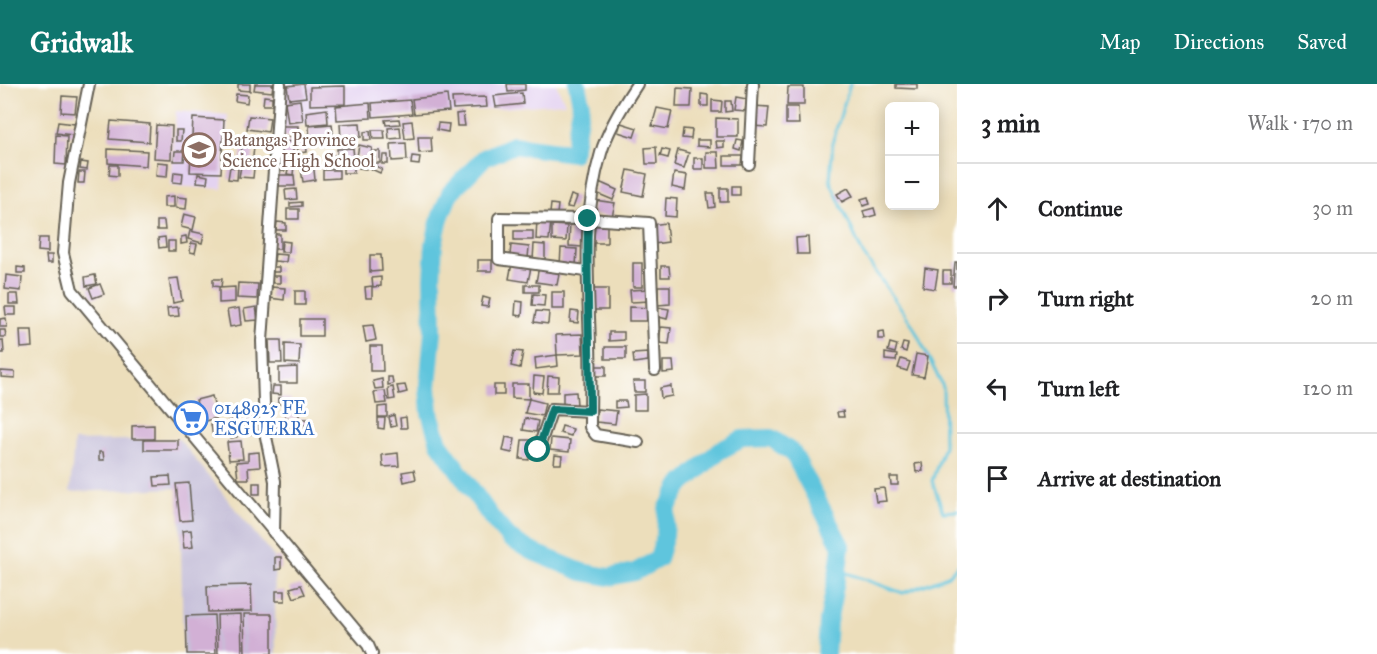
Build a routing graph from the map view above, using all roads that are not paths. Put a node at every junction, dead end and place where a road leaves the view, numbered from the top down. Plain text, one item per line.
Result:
1 (89, 84) edge
2 (280, 84) edge
3 (637, 84) edge
4 (753, 84) edge
5 (749, 164) dead end
6 (588, 219) junction
7 (586, 271) junction
8 (655, 370) dead end
9 (590, 411) junction
10 (638, 442) dead end
11 (538, 450) dead end
12 (274, 533) junction
13 (372, 654) edge

1 - 12 street
2 - 12 street
3 - 6 street
4 - 5 street
6 - 7 street
6 - 7 street
6 - 8 street
7 - 9 street
9 - 10 street
9 - 11 street
12 - 13 street

